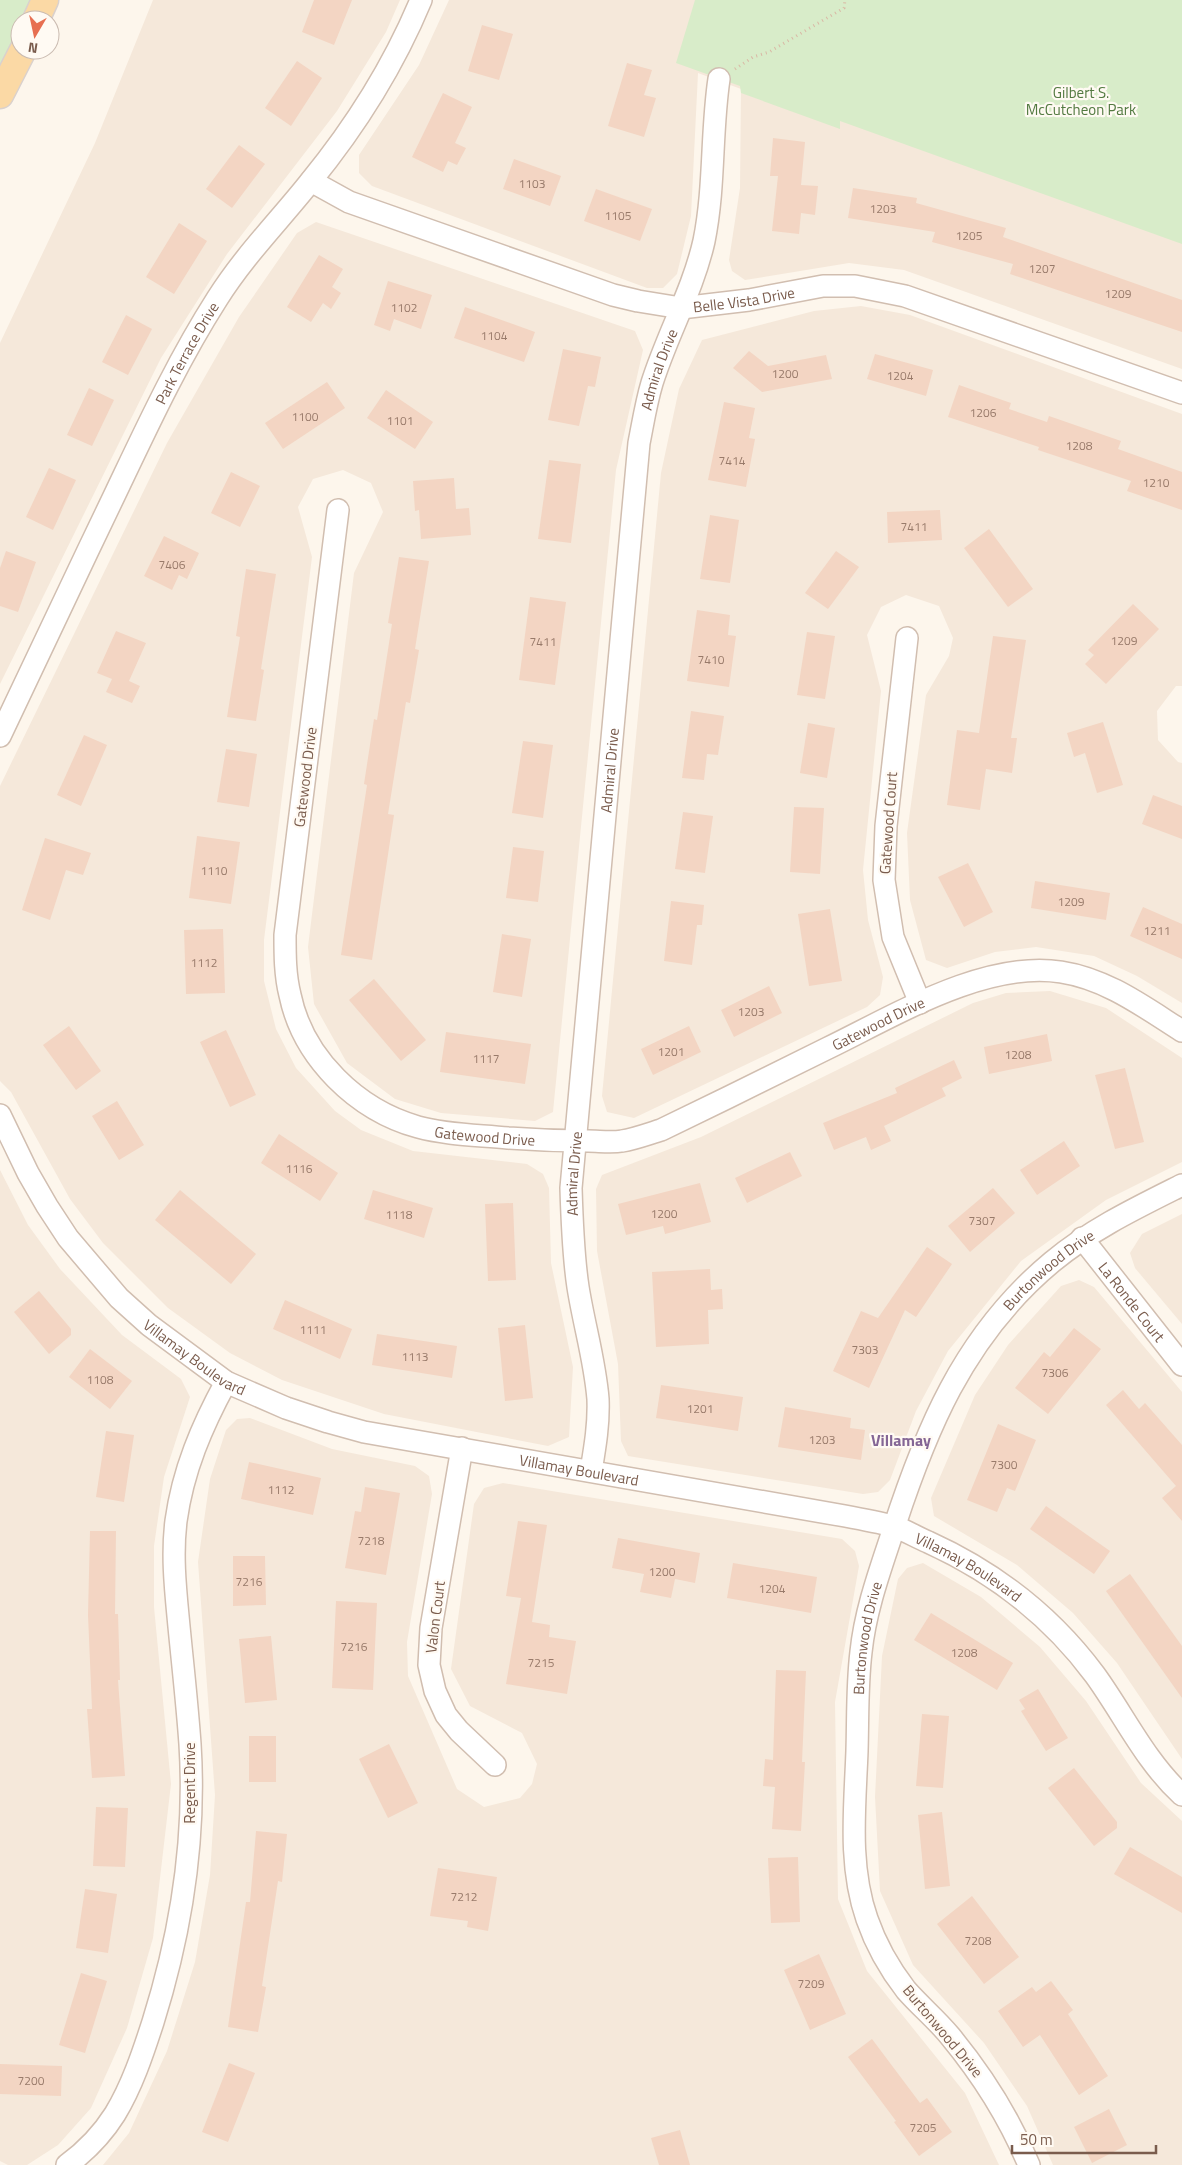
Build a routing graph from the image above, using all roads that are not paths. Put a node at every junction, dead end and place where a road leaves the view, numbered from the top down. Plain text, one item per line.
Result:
1 (421, 0) edge
2 (18, 60) edge
3 (719, 78) road end
4 (0, 95) edge
5 (311, 181) junction
6 (681, 308) junction
7 (1182, 393) edge
8 (338, 510) dead end
9 (907, 638) dead end
10 (0, 736) edge
11 (920, 1003) junction
12 (1182, 1031) edge
13 (0, 1115) edge
14 (575, 1141) junction
15 (1182, 1185) edge
16 (1082, 1238) junction
17 (1182, 1365) edge
18 (226, 1382) junction
19 (462, 1448) junction
20 (591, 1471) junction
21 (894, 1527) junction
22 (495, 1765) dead end
23 (1182, 1795) edge
24 (67, 2165) edge
25 (1029, 2165) edge

1 - 5 street, Park Terrace Drive
2 - 4 main road
3 - 6 street, Admiral Drive
5 - 6 street, Belle Vista Drive
5 - 10 street, Park Terrace Drive
6 - 7 street, Belle Vista Drive
6 - 14 street, Admiral Drive
8 - 14 street, Gatewood Drive
9 - 11 street, Gatewood Court
11 - 12 street, Gatewood Drive
11 - 14 street, Gatewood Drive
13 - 18 street, Villamay Boulevard
14 - 20 street, Admiral Drive
15 - 16 street, Burtonwood Drive
16 - 17 street, La Ronde Court
16 - 21 street, Burtonwood Drive
18 - 19 street, Villamay Boulevard
18 - 24 street, Regent Drive
19 - 20 street, Villamay Boulevard
19 - 22 street, Valon Court
20 - 21 street, Villamay Boulevard
21 - 23 street, Villamay Boulevard
21 - 25 street, Burtonwood Drive

